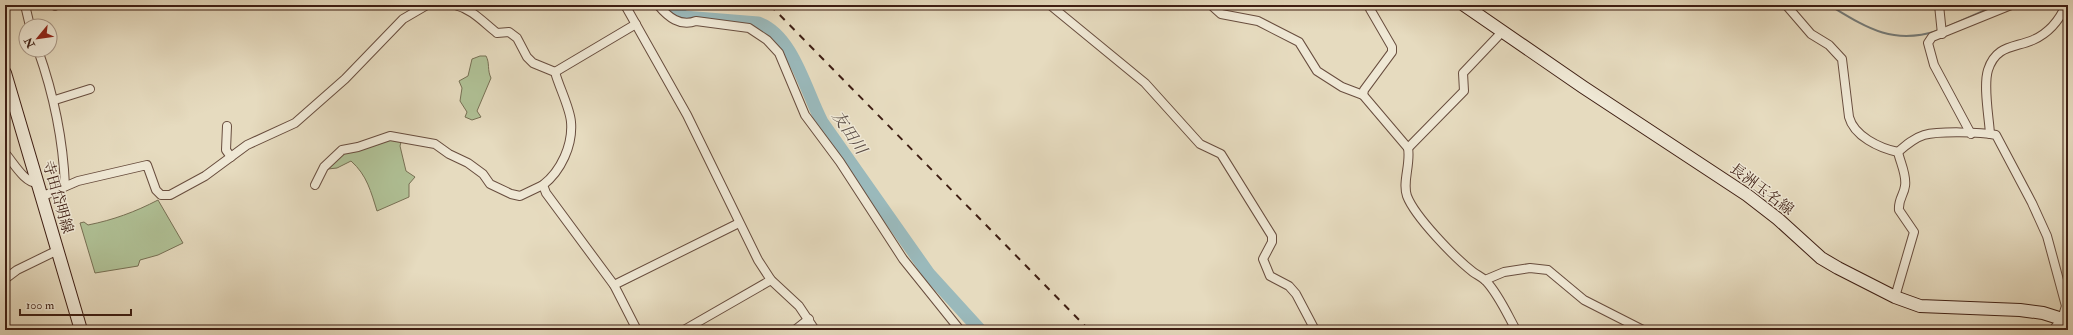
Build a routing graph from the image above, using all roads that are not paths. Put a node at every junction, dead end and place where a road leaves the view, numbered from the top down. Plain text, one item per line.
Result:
1 (25, 5) edge
2 (427, 5) edge
3 (455, 5) edge
4 (625, 5) edge
5 (658, 5) edge
6 (1050, 5) edge
7 (1211, 5) edge
8 (1371, 5) edge
9 (1464, 5) edge
10 (1786, 5) edge
11 (1939, 5) edge
12 (2011, 5) edge
13 (2066, 5) edge
14 (28, 18) edge
15 (636, 24) junction
16 (1941, 30) junction
17 (1502, 32) junction
18 (41, 58) edge
19 (555, 72) junction
20 (5, 73) edge
21 (90, 89) dead end
22 (1363, 94) junction
23 (55, 100) junction
24 (227, 126) dead end
25 (1972, 134) junction
26 (1990, 134) junction
27 (1408, 148) junction
28 (1898, 152) junction
29 (5, 153) edge
30 (231, 157) junction
31 (38, 183) junction
32 (543, 184) junction
33 (315, 185) dead end
34 (65, 186) junction
35 (41, 198) junction
36 (739, 223) junction
37 (58, 250) junction
38 (5, 280) edge
39 (770, 280) junction
40 (1485, 280) junction
41 (614, 284) junction
42 (1895, 297) junction
43 (2067, 306) edge
44 (809, 320) junction
45 (2065, 322) edge
46 (82, 330) edge
47 (638, 330) edge
48 (684, 330) edge
49 (795, 330) edge
50 (815, 330) edge
51 (960, 330) edge
52 (1315, 330) edge
53 (1516, 330) edge
54 (1643, 330) edge
55 (2053, 330) edge

1 - 14 street
2 - 30 street
3 - 19 street
4 - 15 street
5 - 51 street
6 - 52 street
7 - 22 street
8 - 22 street
9 - 17 main road, 長洲玉名線
10 - 28 street
11 - 16 street
12 - 16 street
13 - 26 street
15 - 19 street
15 - 36 street
16 - 25 street
17 - 27 street
17 - 42 main road, 長洲玉名線
18 - 23 street
19 - 32 street
20 - 31 main road, 寺田岱明線
21 - 23 street
22 - 27 street
23 - 34 street
24 - 30 street
25 - 26 street
25 - 28 street
26 - 43 street
27 - 40 street
28 - 42 street
29 - 31 street
30 - 34 street
31 - 35 main road, 寺田岱明線
32 - 33 street
32 - 41 street
34 - 35 street
35 - 37 main road, 寺田岱明線
36 - 39 street
36 - 41 street
37 - 38 street
37 - 46 main road, 寺田岱明線
39 - 44 street
39 - 48 street
40 - 53 street
40 - 54 street
41 - 47 street
42 - 45 main road, 長洲玉名線
43 - 45 street
44 - 49 street
44 - 50 street
45 - 55 street

